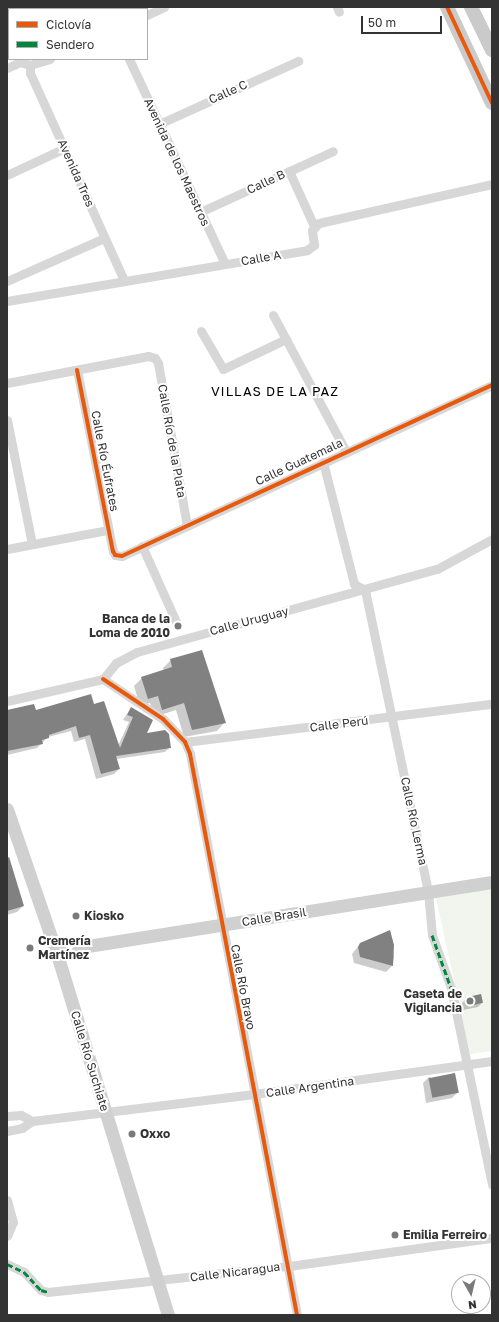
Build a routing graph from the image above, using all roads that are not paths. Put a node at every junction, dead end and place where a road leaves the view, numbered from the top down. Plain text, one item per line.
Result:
1 (164, 7) edge
2 (447, 7) edge
3 (471, 7) edge
4 (148, 15) edge
5 (492, 50) edge
6 (47, 60) edge
7 (129, 60) edge
8 (298, 61) dead end
9 (30, 65) junction
10 (7, 68) edge
11 (477, 72) junction
12 (492, 80) edge
13 (492, 103) edge
14 (159, 124) junction
15 (65, 148) junction
16 (332, 151) dead end
17 (289, 171) junction
18 (7, 175) edge
19 (492, 184) edge
20 (200, 212) junction
21 (314, 226) junction
22 (104, 238) junction
23 (225, 264) junction
24 (124, 280) junction
25 (7, 281) edge
26 (7, 301) edge
27 (273, 315) dead end
28 (201, 331) dead end
29 (286, 339) junction
30 (77, 370) junction
31 (7, 382) edge
32 (492, 385) edge
33 (7, 420) edge
34 (346, 452) junction
35 (323, 462) junction
36 (187, 525) junction
37 (108, 530) junction
38 (492, 538) edge
39 (32, 544) junction
40 (142, 546) junction
41 (7, 549) edge
42 (115, 555) joint
43 (365, 590) junction
44 (178, 626) dead end
45 (103, 679) junction
46 (7, 702) edge
47 (492, 704) edge
48 (393, 717) junction
49 (185, 742) junction
50 (7, 809) edge
51 (492, 882) edge
52 (428, 892) junction
53 (221, 926) junction
54 (56, 952) junction
55 (492, 1061) edge
56 (469, 1064) junction
57 (254, 1094) junction
58 (105, 1110) junction
59 (7, 1116) edge
60 (32, 1121) junction
61 (7, 1131) edge
62 (492, 1185) edge
63 (7, 1200) edge
64 (7, 1236) edge
65 (492, 1238) edge
66 (7, 1264) edge
67 (289, 1266) junction
68 (159, 1281) junction
69 (168, 1315) edge
70 (297, 1315) edge

1 - 4 street
2 - 11 main road
3 - 5 main road
6 - 9 street
7 - 14 street, Avenida de los Maestros
8 - 14 street, Calle C
9 - 10 street
9 - 15 street, Avenida Tres
11 - 12 main road
11 - 13 main road
14 - 20 street, Avenida de los Maestros
15 - 18 street
15 - 22 street, Avenida Tres
16 - 17 street, Calle B
17 - 20 street, Calle B
17 - 21 street
19 - 21 street
20 - 23 street, Avenida de los Maestros
21 - 23 street, Calle A
22 - 24 street, Avenida Tres
22 - 25 street
23 - 24 street, Calle A
24 - 26 street, Calle A
27 - 29 street
28 - 29 street
29 - 34 street
30 - 31 street
30 - 36 street, Calle Río de la Plata
30 - 37 street, Calle Río Éufrates
32 - 34 street, Calle Guatemala
33 - 39 street
34 - 35 street, Calle Guatemala
35 - 36 street, Calle Guatemala
35 - 43 street
36 - 40 street, Calle Guatemala
37 - 39 street
37 - 42 street, Calle Río Éufrates
38 - 43 street, Calle Uruguay
39 - 41 street
40 - 42 street, Calle Guatemala
40 - 44 street
43 - 45 street, Calle Uruguay
43 - 48 street, Calle Río Lerma
45 - 46 street
45 - 49 street, Calle Río Bravo
47 - 48 street, Calle Perú
48 - 49 street, Calle Perú
48 - 52 street, Calle Río Lerma
49 - 53 street, Calle Río Bravo
50 - 54 main road, Calle Río Suchiate
51 - 52 main road, Calle Brasil
52 - 53 main road, Calle Brasil
52 - 56 street, Calle Río Lerma
53 - 54 main road, Calle Brasil
53 - 57 street, Calle Río Bravo
54 - 58 main road, Calle Río Suchiate
55 - 56 street, Calle Argentina
56 - 57 street, Calle Argentina
56 - 62 street, Calle Río Lerma
57 - 58 street, Calle Argentina
57 - 67 street, Calle Río Bravo
58 - 60 street, Calle Argentina
58 - 68 main road, Calle Río Suchiate
59 - 60 street
60 - 61 street
63 - 64 street
65 - 67 street, Calle Nicaragua
66 - 68 street, Calle Nicaragua
67 - 68 street, Calle Nicaragua
67 - 70 street, Calle Río Bravo
68 - 69 main road, Calle Río Suchiate

